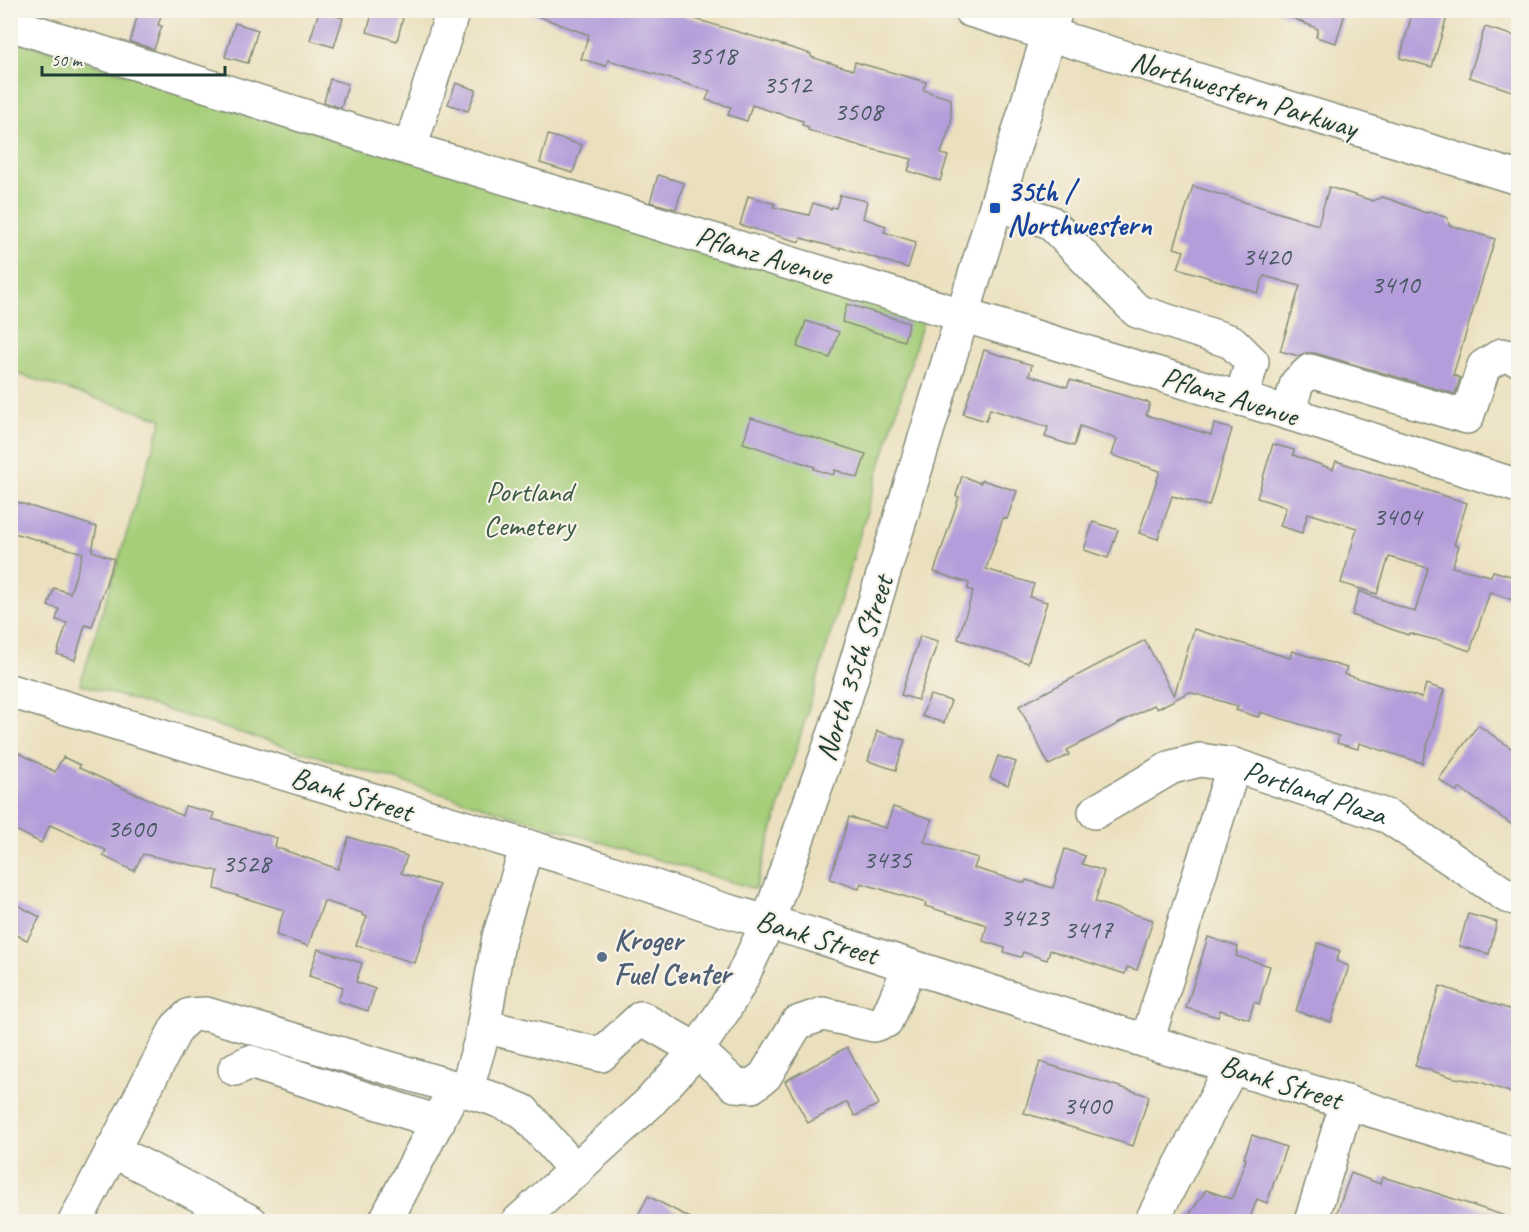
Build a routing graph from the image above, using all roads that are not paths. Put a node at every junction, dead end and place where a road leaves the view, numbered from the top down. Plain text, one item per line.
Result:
1 (453, 10) edge
2 (970, 10) edge
3 (1053, 23) edge
4 (10, 24) edge
5 (410, 149) junction
6 (1518, 178) edge
7 (997, 204) junction
8 (963, 315) junction
9 (1518, 359) edge
10 (1241, 399) junction
11 (1288, 413) junction
12 (1518, 486) edge
13 (10, 691) edge
14 (1234, 765) junction
15 (1095, 812) dead end
16 (526, 846) junction
17 (1518, 899) edge
18 (768, 922) junction
19 (910, 966) junction
20 (484, 1026) junction
21 (1147, 1041) junction
22 (697, 1050) junction
23 (1232, 1067) junction
24 (235, 1069) dead end
25 (460, 1090) junction
26 (1347, 1102) junction
27 (438, 1122) junction
28 (112, 1150) junction
29 (1518, 1155) edge
30 (576, 1171) junction
31 (75, 1221) edge
32 (251, 1221) edge
33 (385, 1221) edge
34 (518, 1221) edge
35 (1151, 1221) edge
36 (1311, 1221) edge

1 - 5 street
2 - 3 street, Northwestern Parkway
3 - 6 street, Northwestern Parkway
3 - 7 street, North 35th Street
4 - 5 street, Pflanz Avenue
5 - 8 street, Pflanz Avenue
7 - 8 street, North 35th Street
7 - 10 street
8 - 10 street, Pflanz Avenue
8 - 18 street, North 35th Street
9 - 11 street
10 - 11 street, Pflanz Avenue
11 - 12 street, Pflanz Avenue
13 - 16 street, Bank Street
14 - 15 street
14 - 17 street, Portland Plaza
14 - 21 street, Portland Plaza
16 - 18 street, Bank Street
16 - 20 street
18 - 19 street, Bank Street
18 - 22 street, North 35th Street
19 - 21 street, Bank Street
19 - 22 street
20 - 22 street
20 - 25 street
21 - 23 street, Bank Street
22 - 30 street, North 35th Street
23 - 26 street, Bank Street
23 - 35 street
24 - 27 street
25 - 27 street
25 - 28 street
25 - 30 street
26 - 29 street, Bank Street
26 - 36 street
27 - 33 street
28 - 31 street
28 - 32 street
30 - 34 street, North 35th Street

